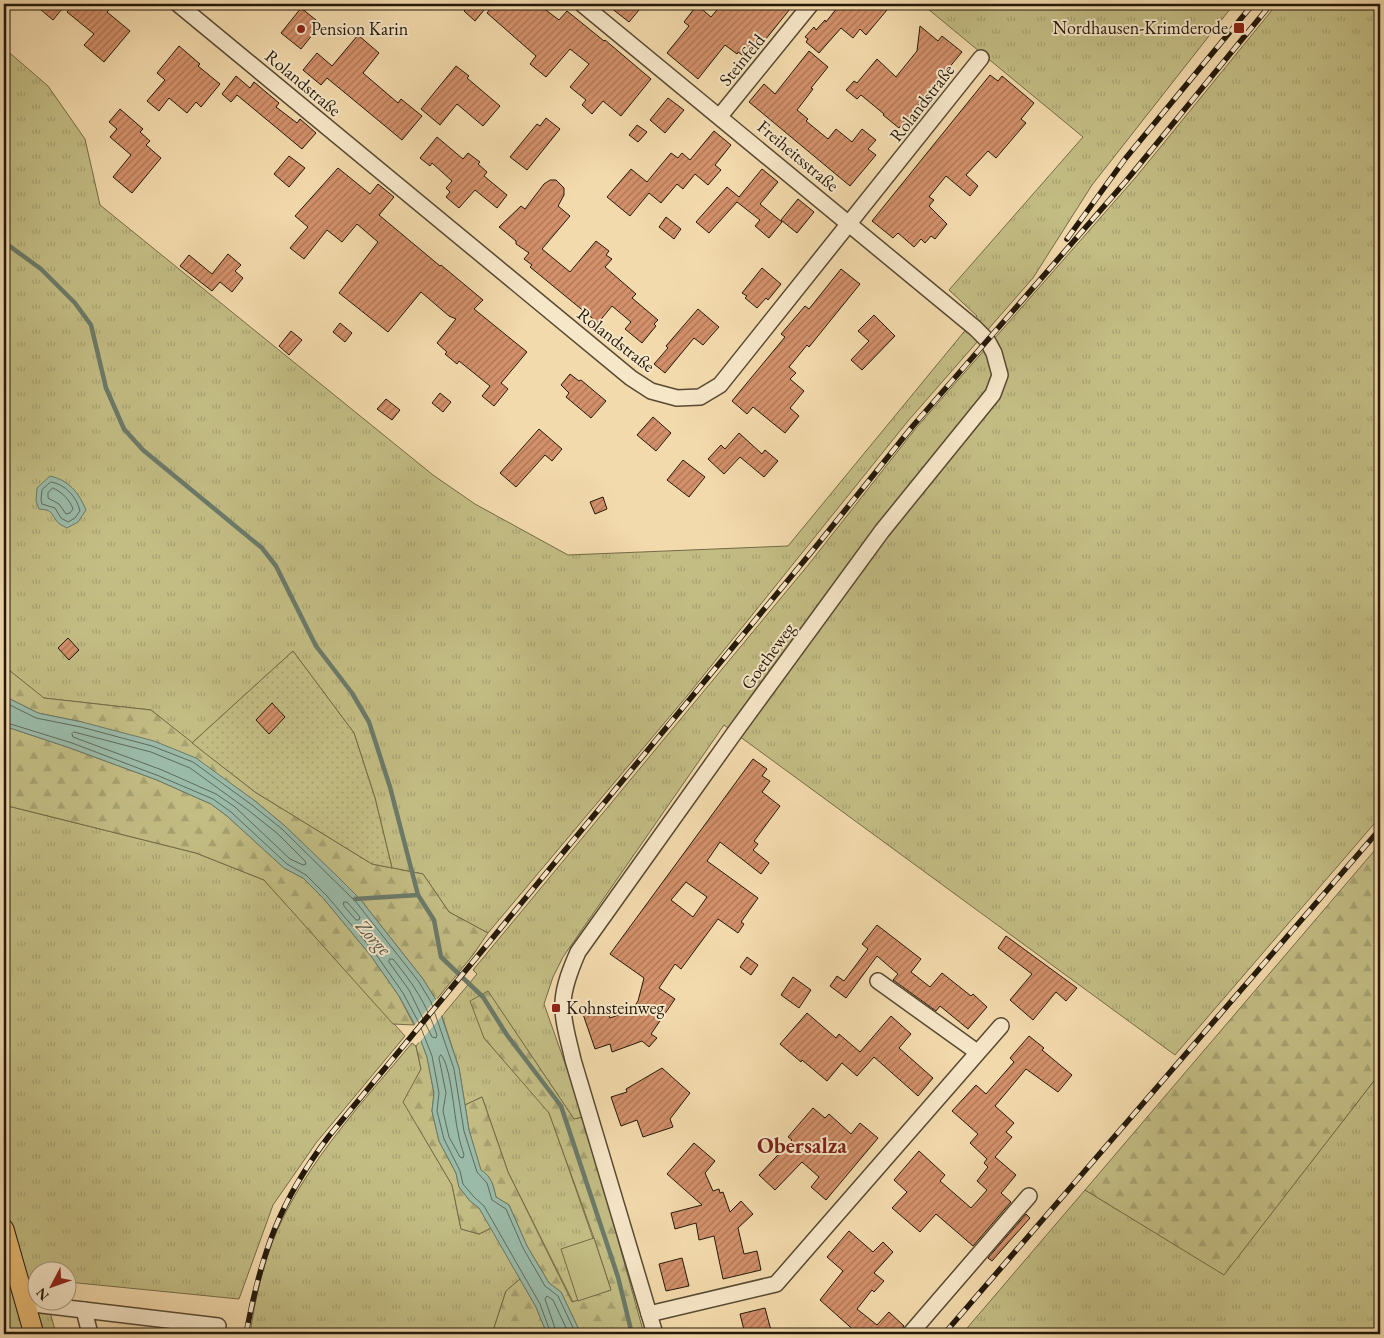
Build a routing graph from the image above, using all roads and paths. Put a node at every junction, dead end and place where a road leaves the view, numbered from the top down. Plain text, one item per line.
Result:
1 (178, 4) edge
2 (582, 4) edge
3 (811, 4) edge
4 (981, 58) dead end
5 (720, 116) junction
6 (850, 224) junction
7 (987, 340) joint
8 (878, 981) dead end
9 (1001, 1026) dead end
10 (977, 1052) junction
11 (1029, 1196) dead end
12 (4, 1230) edge
13 (25, 1303) junction
14 (84, 1310) junction
15 (649, 1314) junction
16 (218, 1326) dead end
17 (34, 1334) edge
18 (90, 1334) edge
19 (654, 1334) edge
20 (910, 1334) edge

1 - 6 street, Rolandstraße
2 - 5 street, Freiheitsstraße
3 - 5 street, Steinfeld
4 - 6 street, Rolandstraße
5 - 6 street, Freiheitsstraße
6 - 7 street, Freiheitsstraße
7 - 15 street, Goetheweg
8 - 10 street
9 - 10 street
10 - 15 street
11 - 20 street
12 - 13 main road
13 - 14 street
13 - 17 main road
14 - 16 street
14 - 18 street
15 - 19 street

